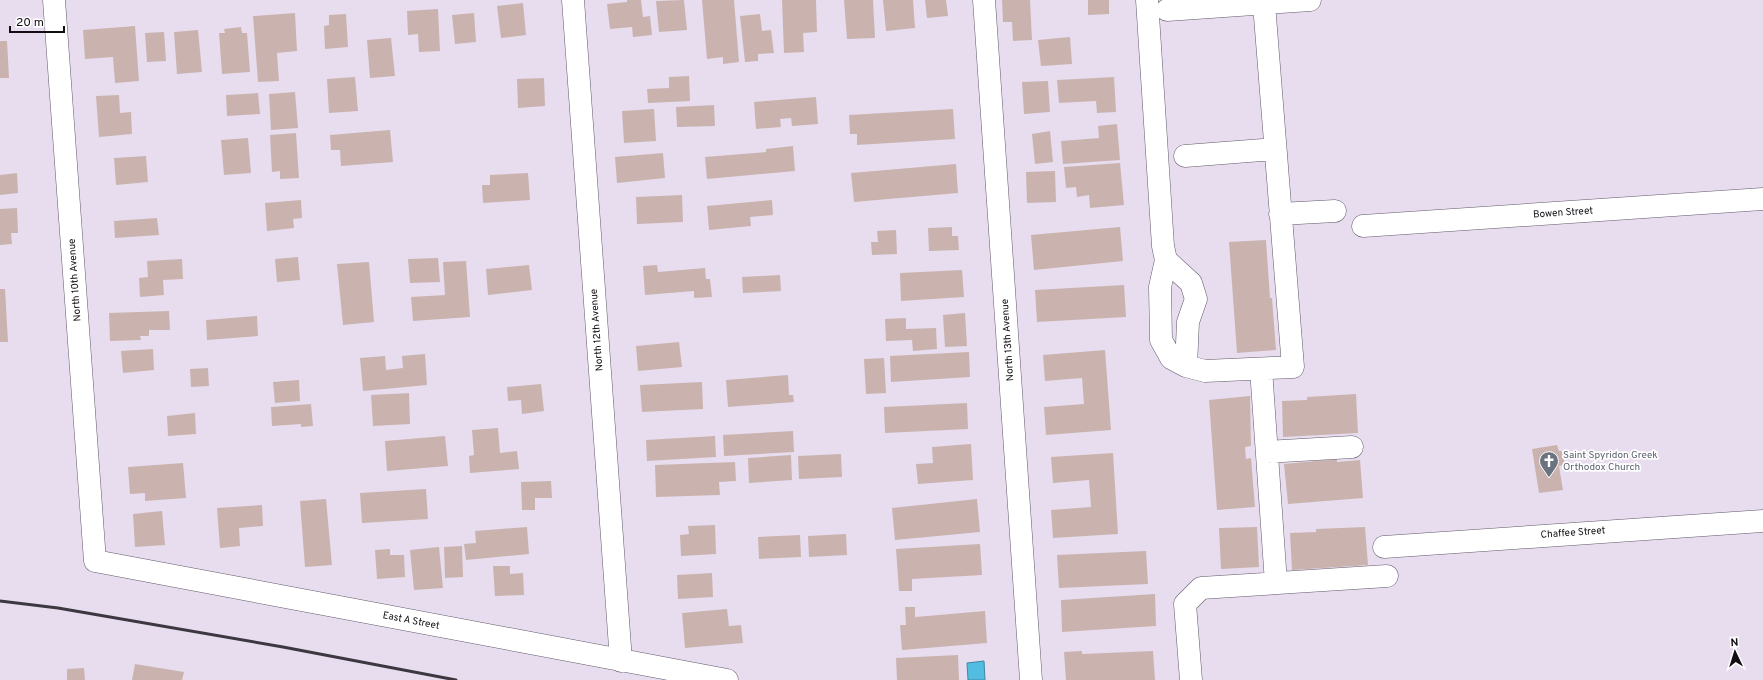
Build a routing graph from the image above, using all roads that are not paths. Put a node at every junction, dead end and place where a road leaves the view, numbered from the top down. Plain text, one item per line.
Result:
1 (54, 0) edge
2 (573, 0) edge
3 (984, 0) edge
4 (1147, 0) edge
5 (1310, 0) edge
6 (1264, 4) junction
7 (1167, 10) dead end
8 (1275, 149) junction
9 (1185, 156) dead end
10 (1763, 199) edge
11 (1335, 211) dead end
12 (1280, 214) junction
13 (1363, 226) dead end
14 (1166, 260) junction
15 (1160, 317) junction
16 (1188, 322) junction
17 (1186, 366) junction
18 (1261, 369) junction
19 (1352, 447) dead end
20 (1267, 452) junction
21 (1763, 520) edge
22 (1384, 547) dead end
23 (96, 561) joint
24 (1387, 576) dead end
25 (1276, 583) junction
26 (621, 661) junction
27 (727, 680) edge
28 (1031, 680) edge
29 (1191, 680) edge

1 - 23 street, North 10th Avenue
2 - 26 street, North 12th Avenue
3 - 28 street, North 13th Avenue
4 - 14 street
5 - 6 street
6 - 7 street
6 - 8 street
8 - 9 street
8 - 12 street
10 - 13 street, Bowen Street
11 - 12 street
12 - 18 street
14 - 15 street
14 - 16 street
15 - 16 street
15 - 17 street
16 - 17 street
17 - 18 street
18 - 20 street
19 - 20 street
20 - 25 street
21 - 22 street, Chaffee Street
23 - 26 street, East A Street
24 - 25 street
25 - 29 street
26 - 27 street, East A Street

